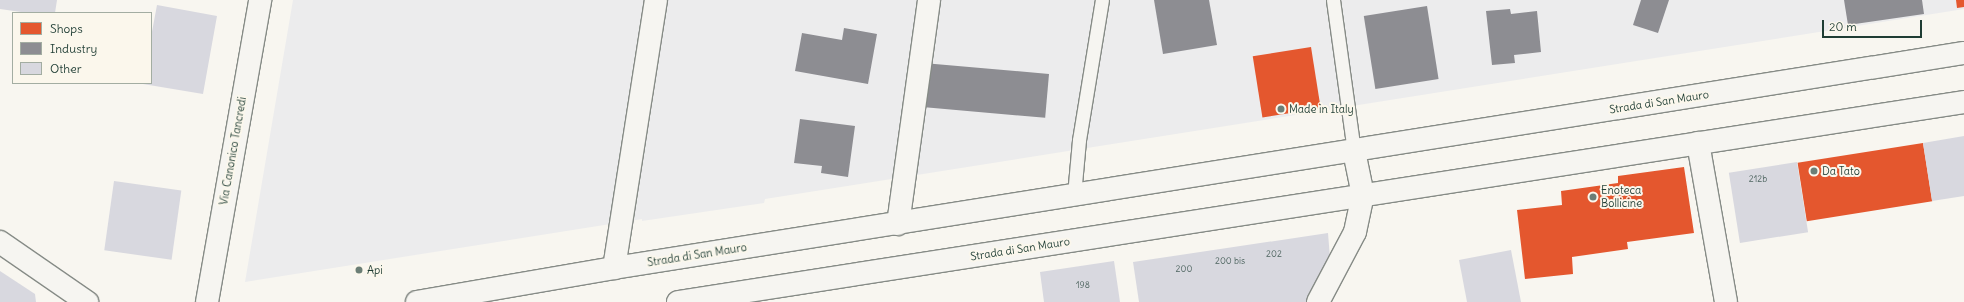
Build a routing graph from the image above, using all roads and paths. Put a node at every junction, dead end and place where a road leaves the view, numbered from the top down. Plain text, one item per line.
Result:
1 (260, 0) edge
2 (656, 0) edge
3 (929, 0) edge
4 (1102, 0) edge
5 (1332, 0) edge
6 (1964, 53) edge
7 (1964, 102) edge
8 (1698, 143) junction
9 (1354, 151) junction
10 (1074, 195) junction
11 (1363, 195) junction
12 (898, 224) junction
13 (0, 242) edge
14 (614, 268) junction
15 (87, 302) edge
16 (207, 302) edge
17 (417, 302) edge
18 (678, 302) edge
19 (1318, 302) edge
20 (1726, 302) edge

1 - 16 main road, Via Canonico Tancredi
2 - 14 main road
3 - 12 main road
4 - 10 lane
5 - 9 lane
6 - 9 main road, Strada di San Mauro
7 - 8 main road, Strada di San Mauro
8 - 11 main road, Strada di San Mauro
8 - 20 main road
9 - 10 main road, Strada di San Mauro
9 - 11 main road
10 - 12 main road, Strada di San Mauro
11 - 18 main road, Strada di San Mauro
11 - 19 main road
12 - 14 main road, Strada di San Mauro
13 - 15 main road
14 - 17 main road, Strada di San Mauro

